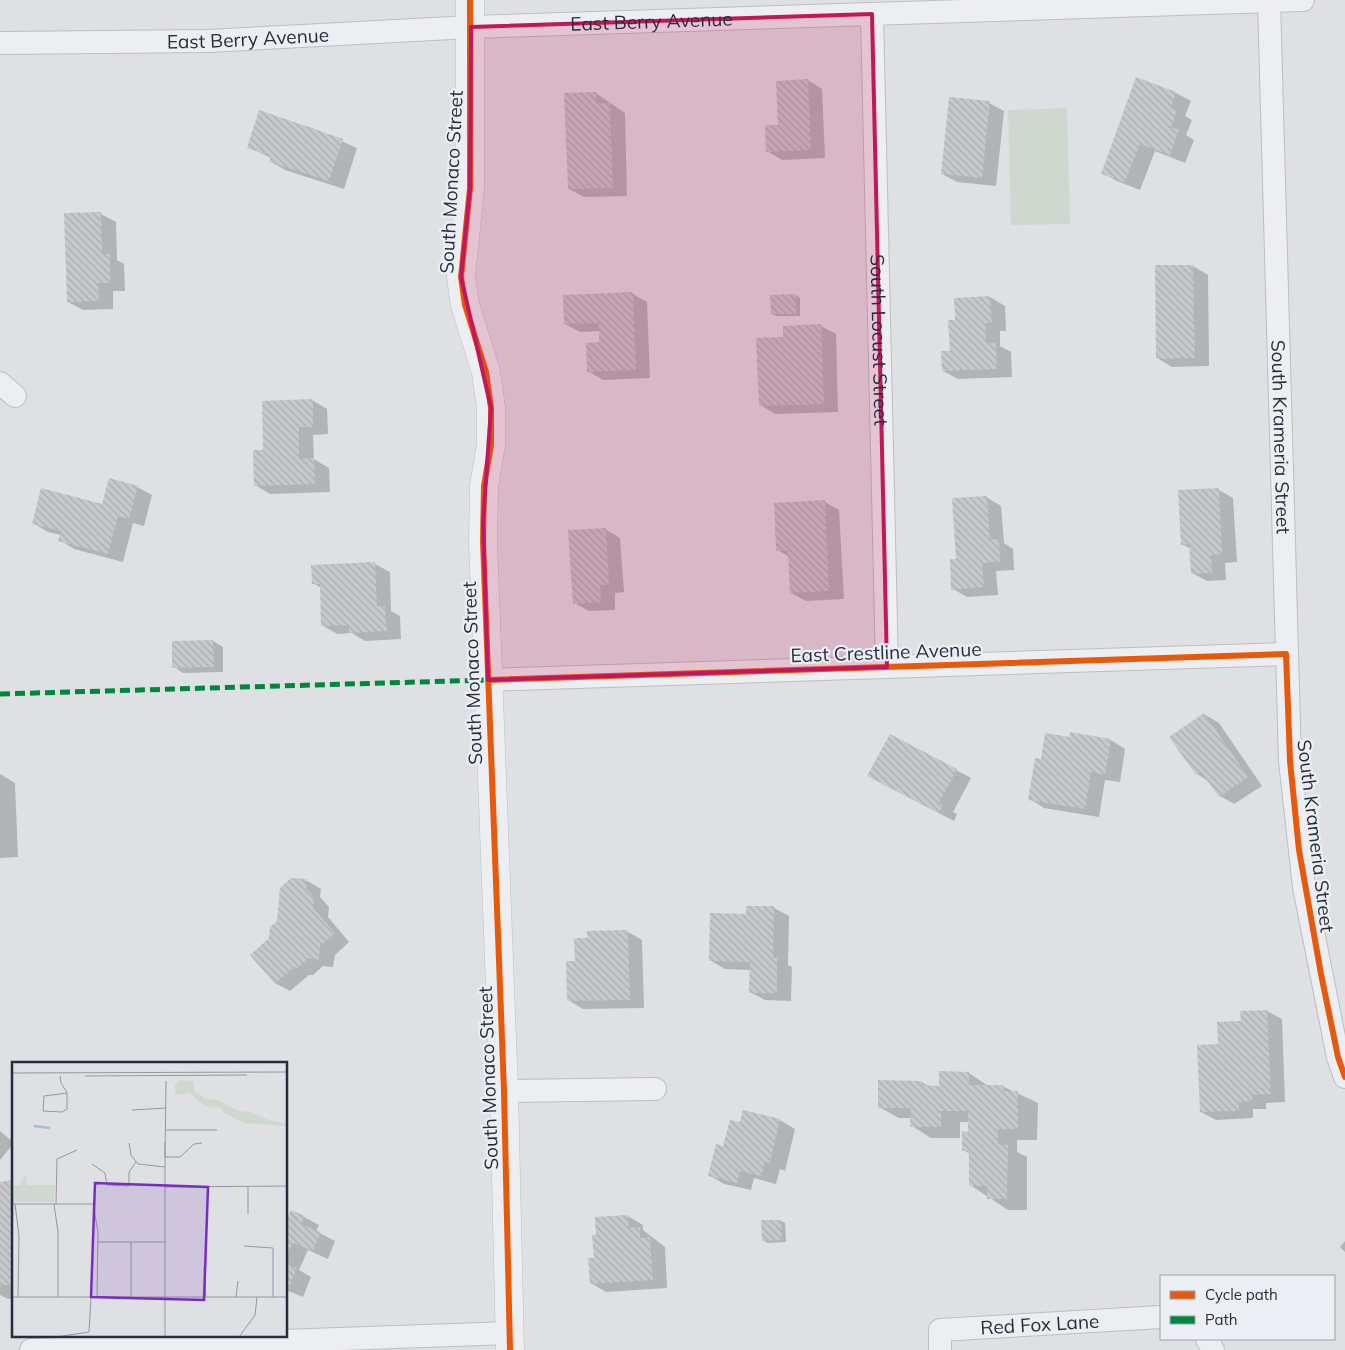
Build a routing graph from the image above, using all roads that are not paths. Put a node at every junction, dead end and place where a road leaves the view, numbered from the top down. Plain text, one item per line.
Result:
1 (470, 0) edge
2 (1303, 0) edge
3 (1269, 1) junction
4 (872, 14) junction
5 (471, 27) junction
6 (0, 43) edge
7 (1286, 654) junction
8 (887, 667) junction
9 (488, 680) junction
10 (1345, 1077) edge
11 (655, 1089) dead end
12 (504, 1091) junction
13 (1160, 1318) edge
14 (510, 1342) edge
15 (31, 1350) edge
16 (940, 1350) edge

1 - 5 street, South Monaco Street
2 - 3 street, East Berry Avenue
3 - 4 street, East Berry Avenue
3 - 7 street, South Krameria Street
4 - 5 street, East Berry Avenue
4 - 8 street, South Locust Street
5 - 6 street, East Berry Avenue
5 - 9 street, South Monaco Street
7 - 8 street, East Crestline Avenue
7 - 10 street, South Krameria Street
8 - 9 street, East Crestline Avenue
9 - 12 street, South Monaco Street
11 - 12 street
12 - 14 street, South Monaco Street
13 - 16 street, Red Fox Lane
14 - 15 street

